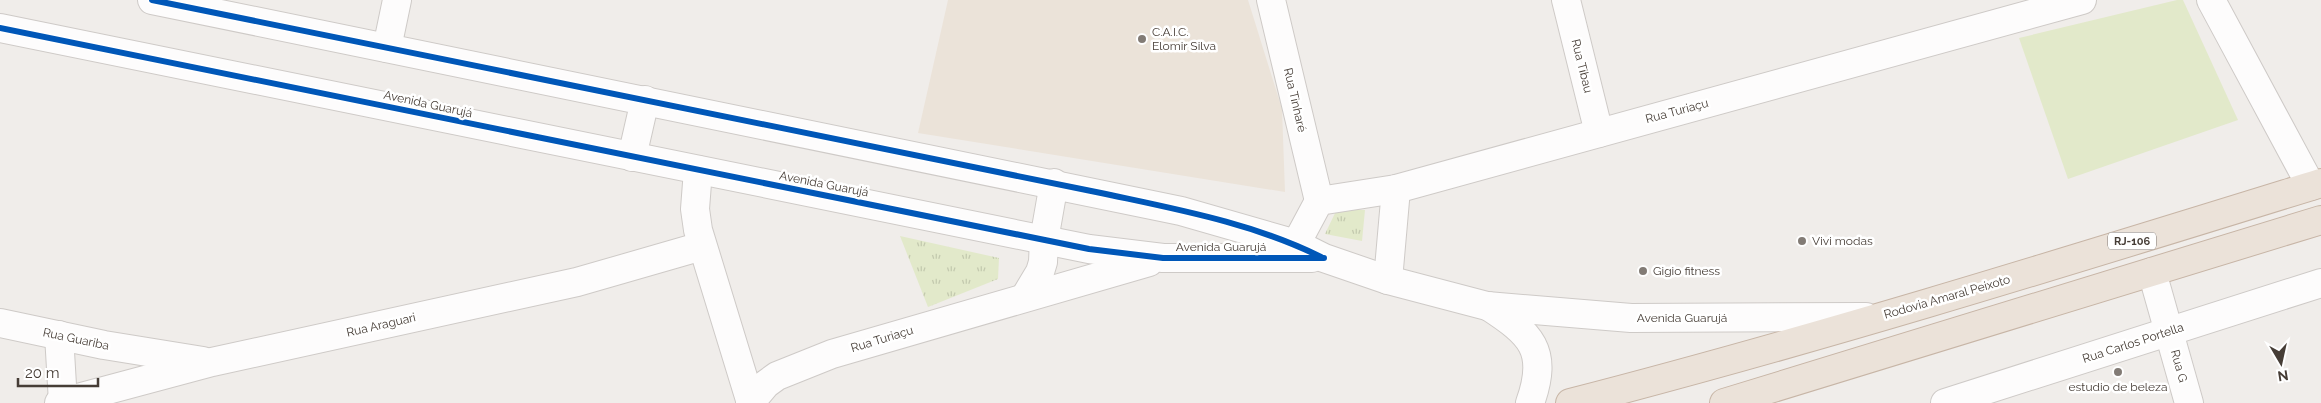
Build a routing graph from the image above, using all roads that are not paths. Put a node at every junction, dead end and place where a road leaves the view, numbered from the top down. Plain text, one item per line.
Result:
1 (152, 0) edge
2 (397, 0) edge
3 (1271, 0) edge
4 (1566, 0) edge
5 (2082, 0) edge
6 (2211, 0) edge
7 (0, 28) edge
8 (387, 48) junction
9 (645, 100) junction
10 (1599, 133) junction
11 (632, 157) junction
12 (698, 170) junction
13 (1054, 183) junction
14 (2316, 184) edge
15 (1396, 189) junction
16 (1319, 201) junction
17 (2321, 220) edge
18 (1044, 240) junction
19 (1296, 244) junction
20 (702, 246) junction
21 (1162, 258) junction
22 (1324, 258) junction
23 (2152, 272) junction
24 (1388, 280) junction
25 (2321, 283) edge
26 (1025, 296) junction
27 (1486, 306) junction
28 (1878, 317) junction
29 (0, 323) edge
30 (2170, 331) junction
31 (59, 335) junction
32 (212, 362) junction
33 (61, 402) edge
34 (750, 403) edge
35 (1530, 403) edge
36 (1570, 403) edge
37 (1724, 403) edge
38 (1945, 403) edge
39 (2189, 403) edge

1 - 8 street, Avenida Guarujá
2 - 8 street
3 - 16 street, Rua Tinharé
4 - 10 street, Rua Tibau
5 - 10 street, Rua Turiaçu
6 - 14 street
7 - 11 street, Avenida Guarujá
8 - 9 street, Avenida Guarujá
9 - 11 street
9 - 13 street, Avenida Guarujá
10 - 15 street, Rua Turiaçu
11 - 12 street, Avenida Guarujá
12 - 18 street, Avenida Guarujá
12 - 20 street
13 - 18 street
13 - 19 street, Avenida Guarujá
14 - 28 highway, Rodovia Amaral Peixoto / RJ-106
15 - 16 street, Rua Turiaçu
15 - 24 street
16 - 19 street
17 - 23 highway
18 - 21 street, Avenida Guarujá
18 - 26 street
19 - 22 street, Avenida Guarujá
20 - 32 street, Rua Araguari
20 - 34 street
21 - 22 street, Avenida Guarujá
21 - 26 street, Rua Turiaçu
22 - 24 street, Avenida Guarujá
23 - 30 street, Rua G
23 - 37 highway
24 - 27 street, Avenida Guarujá
25 - 30 street, Rua Carlos Portella
26 - 34 street, Rua Turiaçu
27 - 28 street, Avenida Guarujá
27 - 35 street, Avenida Guarujá
28 - 36 highway, Rodovia Amaral Peixoto / RJ-106
29 - 31 street, Rua Guariba
30 - 38 street, Rua Carlos Portella
30 - 39 street, Rua G
31 - 32 street, Rua Guariba
31 - 33 street
32 - 33 street, Rua Araguari

